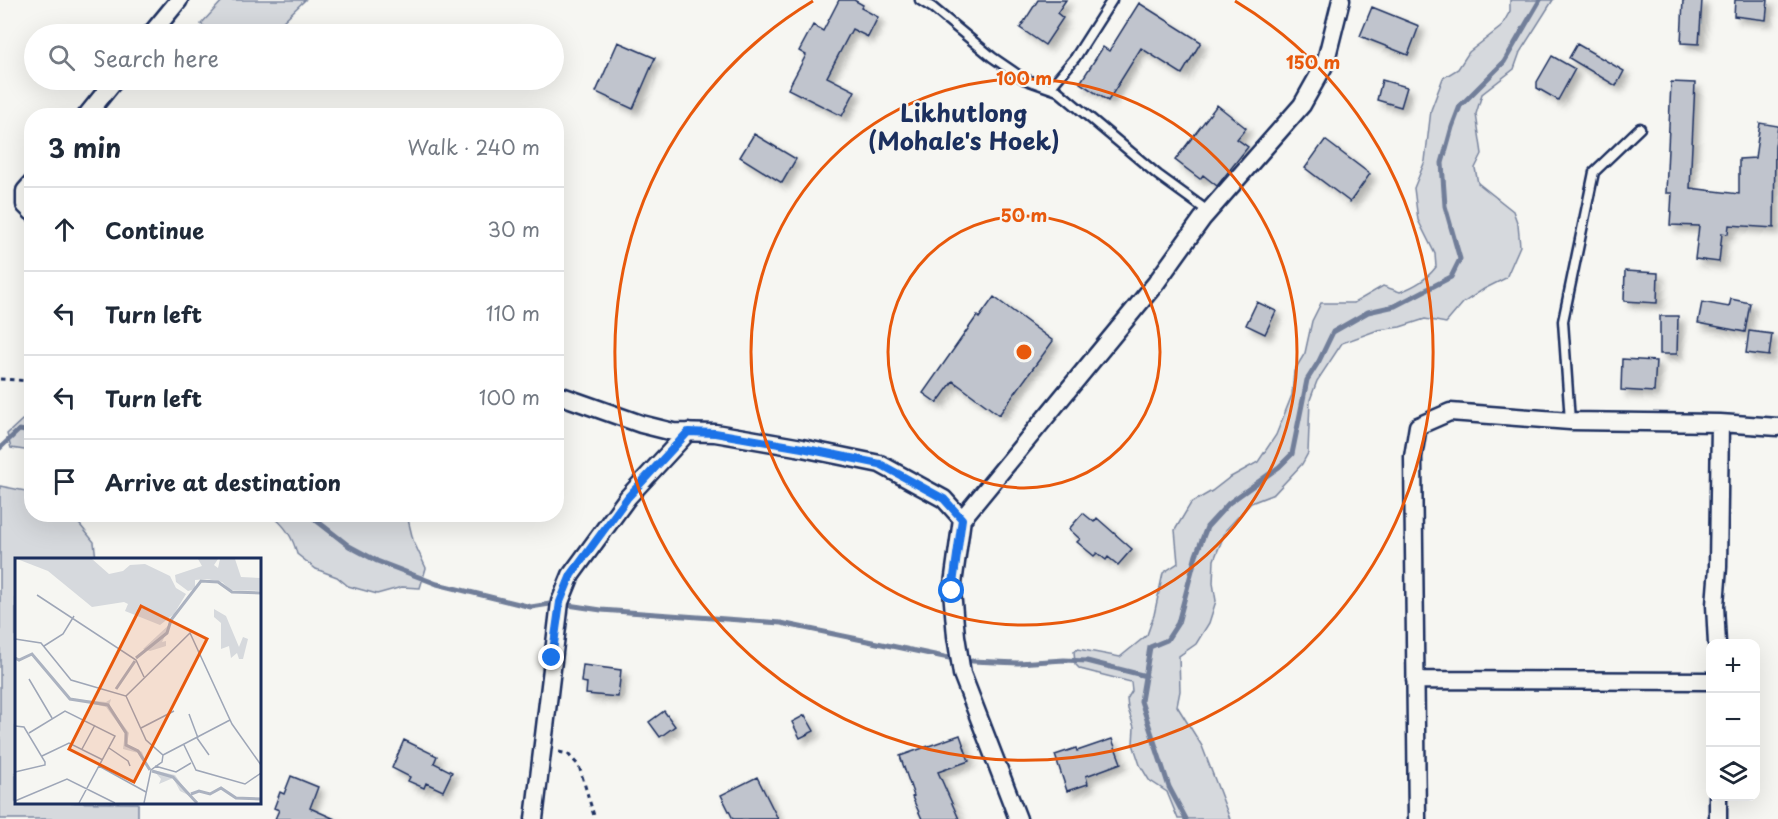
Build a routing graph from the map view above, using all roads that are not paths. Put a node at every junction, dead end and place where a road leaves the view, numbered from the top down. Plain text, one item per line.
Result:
1 (179, 0) edge
2 (920, 0) edge
3 (1112, 0) edge
4 (1341, 0) edge
5 (159, 24) edge
6 (1050, 88) junction
7 (107, 90) edge
8 (92, 108) edge
9 (1640, 128) dead end
10 (1209, 212) junction
11 (564, 397) edge
12 (1570, 422) junction
13 (1720, 423) junction
14 (1778, 427) edge
15 (688, 432) junction
16 (962, 519) junction
17 (1717, 639) edge
18 (1415, 680) junction
19 (1706, 681) edge
20 (1718, 801) edge
21 (534, 819) edge
22 (1018, 819) edge
23 (1417, 819) edge
24 (1718, 819) edge

1 - 5 street
2 - 6 lane
3 - 6 lane
4 - 10 street
6 - 10 lane
7 - 8 street
9 - 12 lane
10 - 16 street
11 - 15 street
12 - 13 street
12 - 18 street
13 - 14 street
13 - 17 street
15 - 16 street
15 - 21 street
16 - 22 street
18 - 19 street
18 - 23 street
20 - 24 street

